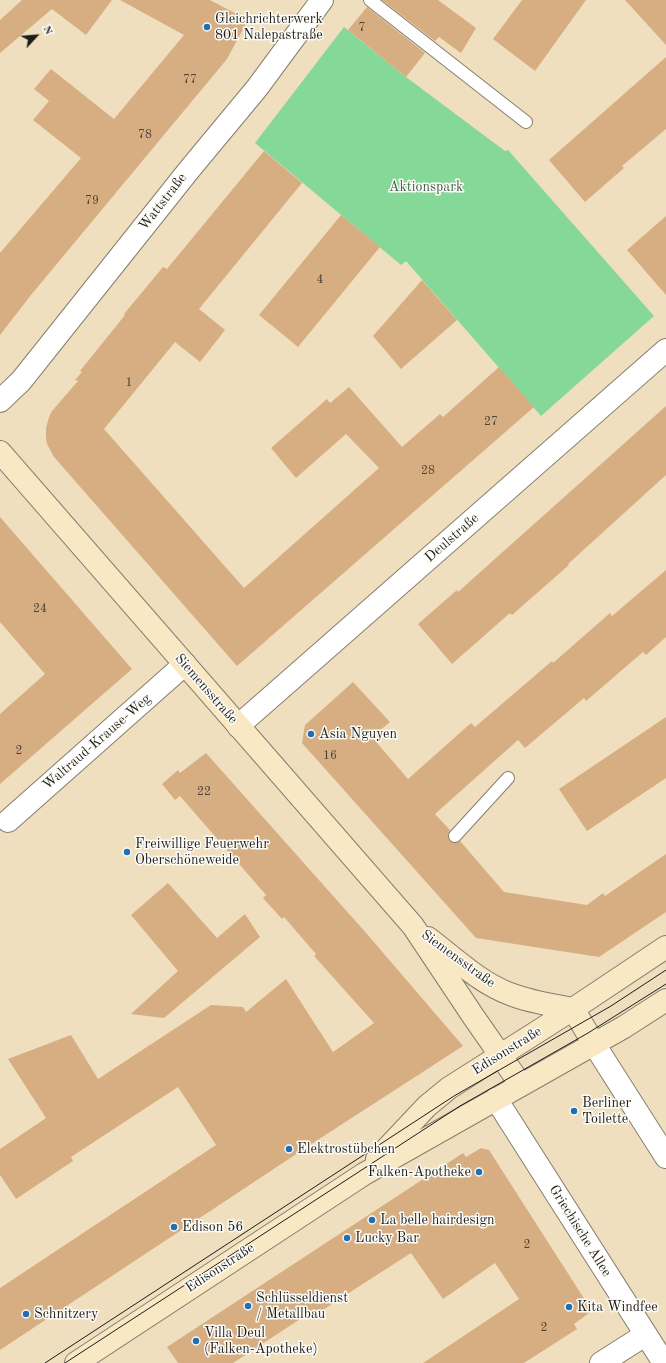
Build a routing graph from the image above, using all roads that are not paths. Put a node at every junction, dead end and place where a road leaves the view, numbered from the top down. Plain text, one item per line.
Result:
1 (322, 0) edge
2 (370, 0) edge
3 (526, 122) dead end
4 (666, 350) edge
5 (0, 401) edge
6 (0, 452) edge
7 (185, 664) junction
8 (238, 726) junction
9 (508, 778) dead end
10 (8, 820) dead end
11 (455, 836) dead end
12 (413, 926) junction
13 (666, 948) edge
14 (666, 1000) edge
15 (573, 1009) junction
16 (594, 1044) junction
17 (500, 1055) junction
18 (521, 1085) junction
19 (496, 1099) junction
20 (666, 1157) edge
21 (364, 1174) junction
22 (645, 1335) junction
23 (76, 1363) edge
24 (601, 1363) edge
25 (664, 1363) edge

1 - 5 street, Wattstraße
2 - 3 lane
4 - 8 street, Deulstraße
6 - 7 main road, Siemensstraße
7 - 8 main road, Siemensstraße
7 - 10 street, Waltraud-Krause-Weg
8 - 12 main road, Siemensstraße
9 - 11 lane
12 - 15 main road, Siemensstraße
12 - 17 main road, Siemensstraße
13 - 15 main road, Edisonstraße
14 - 16 main road, Edisonstraße
15 - 16 main road
15 - 17 main road, Edisonstraße
16 - 18 main road, Edisonstraße
16 - 20 street
17 - 18 main road, Siemensstraße
17 - 19 main road
17 - 21 main road, Edisonstraße
18 - 19 main road, Edisonstraße
19 - 21 main road, Edisonstraße
19 - 22 street, Griechische Allee
21 - 23 main road, Edisonstraße
22 - 24 street
22 - 25 street, Griechische Allee

